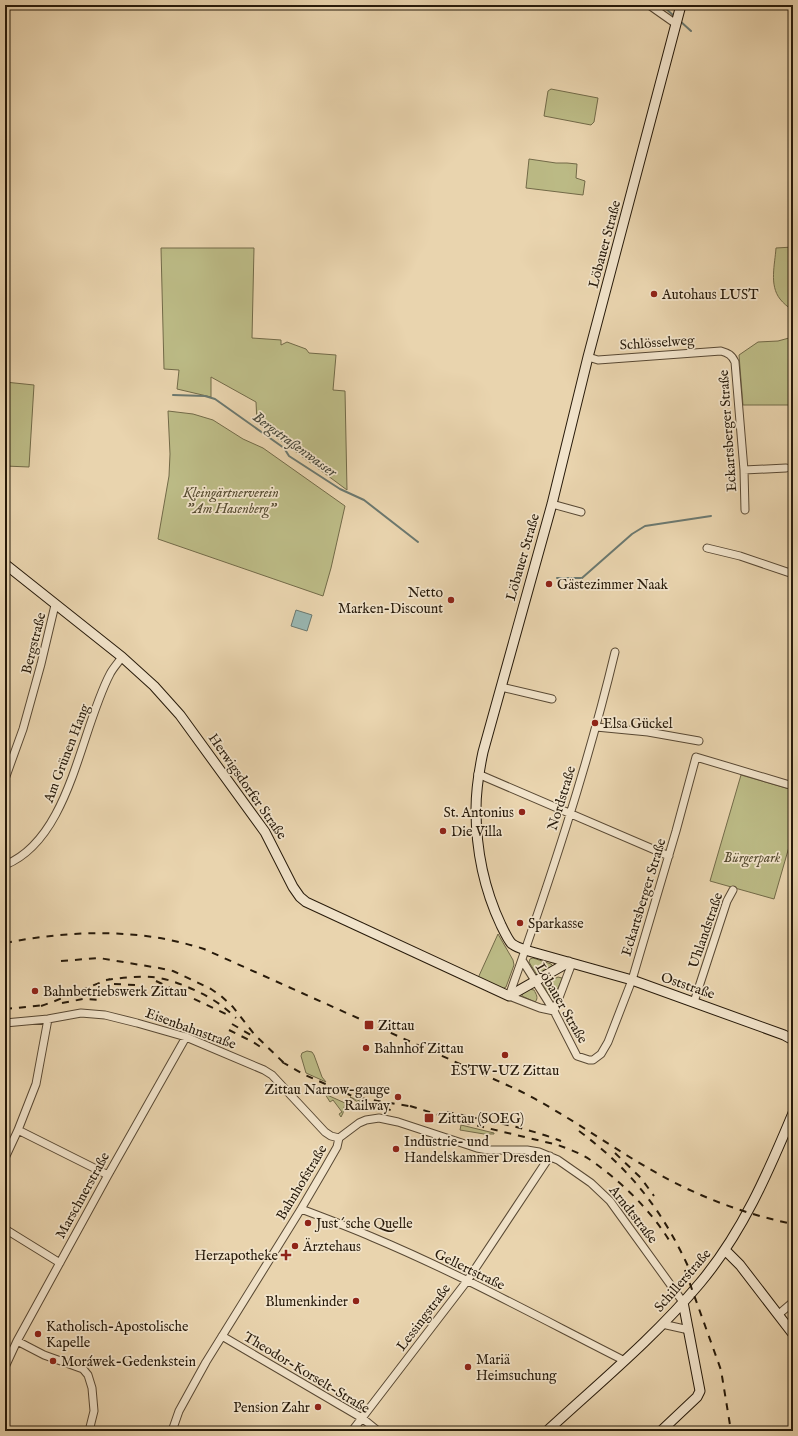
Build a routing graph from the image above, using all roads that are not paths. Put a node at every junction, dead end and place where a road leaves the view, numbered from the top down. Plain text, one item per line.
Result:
1 (649, 5) edge
2 (681, 5) edge
3 (677, 20) junction
4 (728, 353) joint
5 (588, 357) junction
6 (786, 468) dead end
7 (744, 470) junction
8 (552, 504) junction
9 (745, 510) dead end
10 (581, 512) dead end
11 (707, 548) dead end
12 (5, 564) edge
13 (793, 574) edge
14 (55, 605) junction
15 (615, 652) dead end
16 (122, 657) junction
17 (501, 687) junction
18 (552, 699) dead end
19 (596, 727) junction
20 (699, 741) dead end
21 (478, 774) junction
22 (5, 779) edge
23 (793, 786) edge
24 (571, 814) junction
25 (669, 856) junction
26 (5, 865) edge
27 (733, 890) dead end
28 (525, 950) junction
29 (522, 960) junction
30 (570, 963) junction
31 (632, 980) junction
32 (535, 981) junction
33 (509, 996) junction
34 (694, 1002) junction
35 (554, 1011) junction
36 (48, 1018) junction
37 (5, 1023) edge
38 (186, 1037) junction
39 (793, 1040) edge
40 (608, 1042) joint
41 (793, 1113) edge
42 (18, 1130) junction
43 (339, 1138) junction
44 (550, 1156) junction
45 (5, 1158) edge
46 (108, 1175) junction
47 (301, 1209) junction
48 (5, 1229) edge
49 (725, 1250) junction
50 (60, 1263) junction
51 (467, 1282) junction
52 (683, 1302) junction
53 (793, 1302) edge
54 (779, 1314) junction
55 (662, 1324) junction
56 (689, 1330) junction
57 (793, 1334) edge
58 (222, 1336) junction
59 (17, 1341) junction
60 (623, 1360) junction
61 (5, 1367) edge
62 (362, 1418) junction
63 (89, 1431) edge
64 (172, 1431) edge
65 (352, 1431) edge
66 (378, 1431) edge
67 (547, 1431) edge
68 (661, 1431) edge

1 - 3 street
2 - 3 main road, Löbauer Straße
3 - 5 main road, Löbauer Straße
4 - 5 street, Schlösselweg
4 - 7 street, Eckartsberger Straße
5 - 8 main road, Löbauer Straße
6 - 7 street
7 - 9 street, Eckartsberger Straße
8 - 10 street
8 - 17 main road, Löbauer Straße
11 - 13 street
12 - 14 main road, Herwigsdorfer Straße
14 - 16 main road, Herwigsdorfer Straße
14 - 22 street, Bergstraße
15 - 19 street, Nordstraße
16 - 26 street, Am Grünen Hang
16 - 33 main road, Herwigsdorfer Straße
17 - 18 street
17 - 21 main road, Löbauer Straße
19 - 20 street
19 - 24 street, Nordstraße
21 - 24 street
21 - 28 main road, Löbauer Straße
23 - 25 street, Eckartsberger Straße
24 - 25 street
24 - 28 street, Nordstraße
25 - 31 street, Eckartsberger Straße
27 - 34 street, Uhlandstraße
28 - 29 street, Löbauer Straße
28 - 30 main road, Oststraße
29 - 32 street, Löbauer Straße
29 - 33 street
30 - 31 main road, Oststraße
30 - 32 main road
30 - 35 street
31 - 34 main road, Oststraße
31 - 40 street, Eckartsberger Straße
32 - 33 main road
32 - 35 street, Löbauer Straße
33 - 35 street
34 - 39 main road, Oststraße
35 - 40 street, Löbauer Straße
36 - 37 street, Eisenbahnstraße
36 - 38 street, Eisenbahnstraße
36 - 42 street
38 - 43 street, Eisenbahnstraße
38 - 46 street, Marschnerstraße
41 - 49 main road, Schillerstraße
42 - 45 street
42 - 46 street
43 - 44 street, Bahnhofstraße
43 - 47 street, Bahnhofstraße
44 - 51 street, Lessingstraße
44 - 52 street, Arndtstraße
46 - 50 street, Marschnerstraße
47 - 51 street, Gellertstraße
47 - 58 street, Bahnhofstraße
48 - 50 street
49 - 52 main road, Schillerstraße
49 - 54 main road
50 - 59 street, Marschnerstraße
51 - 60 street, Gellertstraße
51 - 62 street, Lessingstraße
52 - 55 main road, Schillerstraße
52 - 56 main road
53 - 54 street
54 - 57 main road
55 - 56 street
55 - 60 main road, Schillerstraße
56 - 68 main road
58 - 62 street, Theodor-Korselt-Straße
58 - 64 street, Bahnhofstraße
59 - 61 street, Marschnerstraße
59 - 63 street
60 - 67 main road, Schillerstraße
62 - 65 street, Lessingstraße
62 - 66 street, Theodor-Korselt-Straße

